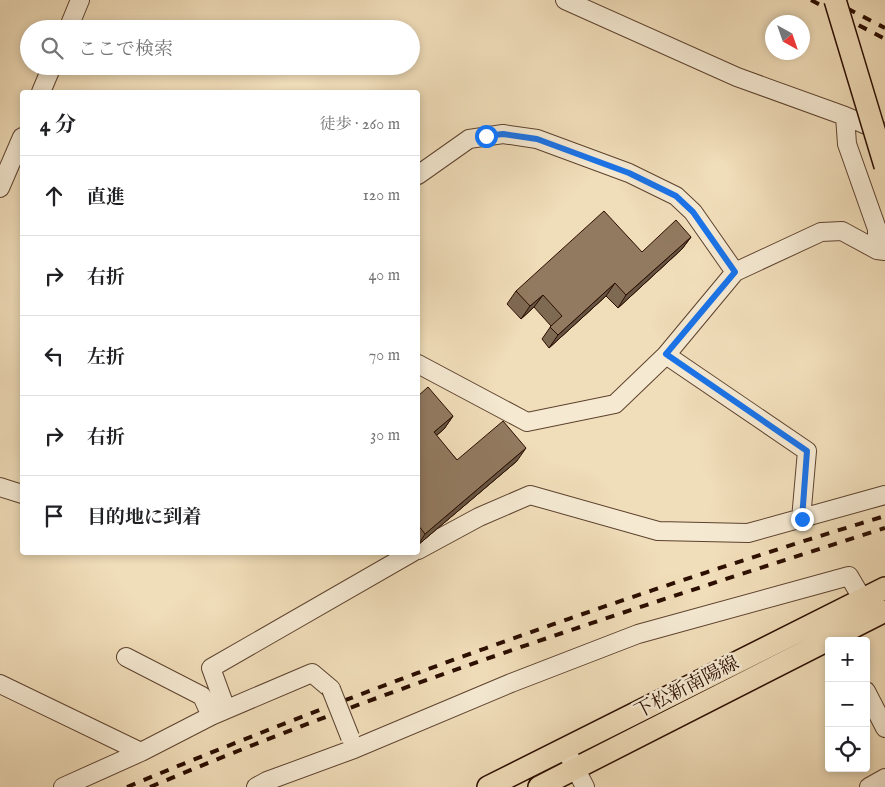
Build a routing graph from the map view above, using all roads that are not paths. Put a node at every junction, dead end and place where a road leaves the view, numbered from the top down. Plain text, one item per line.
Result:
1 (80, 0) edge
2 (565, 0) edge
3 (836, 0) edge
4 (72, 20) edge
5 (48, 75) edge
6 (42, 90) edge
7 (845, 116) junction
8 (885, 133) edge
9 (20, 142) edge
10 (885, 166) edge
11 (420, 174) edge
12 (0, 188) edge
13 (881, 250) edge
14 (735, 272) junction
15 (666, 354) junction
16 (420, 365) edge
17 (0, 487) edge
18 (20, 493) edge
19 (885, 495) edge
20 (802, 519) junction
21 (420, 549) edge
22 (407, 555) edge
23 (885, 588) edge
24 (863, 600) junction
25 (885, 611) edge
26 (842, 637) edge
27 (825, 645) edge
28 (126, 657) dead end
29 (0, 684) edge
30 (870, 699) edge
31 (219, 713) junction
32 (885, 728) edge
33 (352, 743) junction
34 (565, 749) junction
35 (141, 752) junction
36 (576, 768) junction
37 (885, 778) edge
38 (264, 785) edge
39 (63, 787) edge
40 (488, 787) edge
41 (539, 787) edge
42 (585, 787) edge
43 (869, 787) edge

1 - 4 street
2 - 7 street
3 - 10 main road, bridge
5 - 6 street
7 - 8 street
7 - 13 street
9 - 12 street
11 - 14 street
13 - 14 street
14 - 15 street
15 - 16 street
15 - 20 street
17 - 18 street
19 - 20 street
20 - 21 street
22 - 31 street
23 - 24 main road, 下松新南陽線
24 - 33 street
24 - 34 main road, 下松新南陽線
25 - 26 main road, 下松新南陽線
27 - 36 main road, 下松新南陽線
28 - 31 street
29 - 35 street
30 - 32 street
31 - 33 street, bridge
31 - 35 street
33 - 38 street
34 - 36 street
34 - 40 main road, 下松新南陽線
35 - 39 street
36 - 41 main road, 下松新南陽線
36 - 42 street
37 - 43 street

